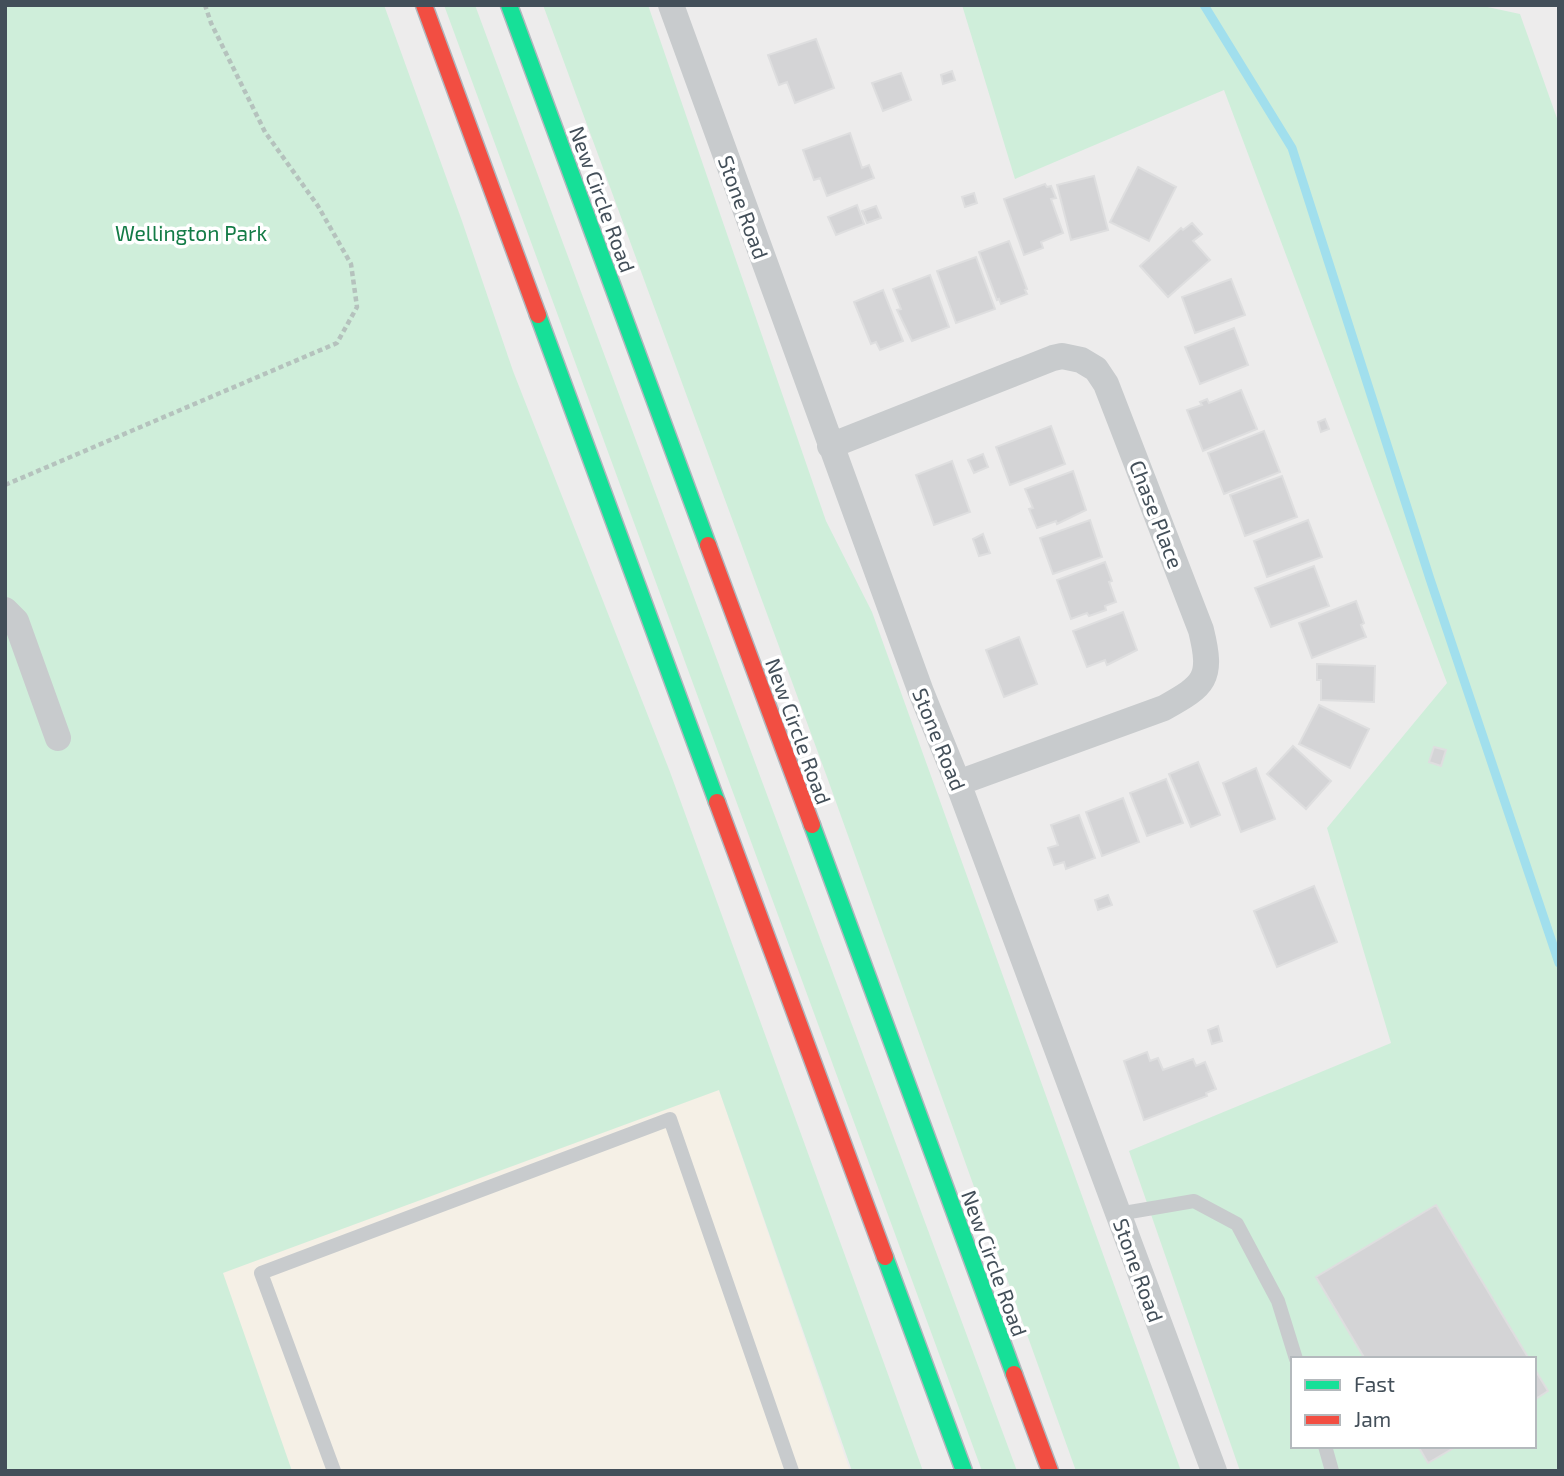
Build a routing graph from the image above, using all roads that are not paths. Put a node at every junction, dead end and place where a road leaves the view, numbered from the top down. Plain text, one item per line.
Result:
1 (424, 5) edge
2 (509, 5) edge
3 (671, 5) edge
4 (830, 446) junction
5 (5, 610) edge
6 (58, 738) dead end
7 (958, 783) junction
8 (1118, 1214) junction
9 (1296, 1357) edge
10 (1326, 1448) edge
11 (334, 1471) edge
12 (792, 1471) edge
13 (964, 1471) edge
14 (1050, 1471) edge
15 (1214, 1471) edge
16 (1332, 1471) edge

1 - 13 highway
2 - 14 highway, New Circle Road
3 - 4 street, Stone Road
4 - 7 street, Stone Road
4 - 7 street, Chase Place
5 - 6 street
7 - 8 street, Stone Road
8 - 9 lane
8 - 15 street, Stone Road
10 - 16 lane
11 - 12 lane

